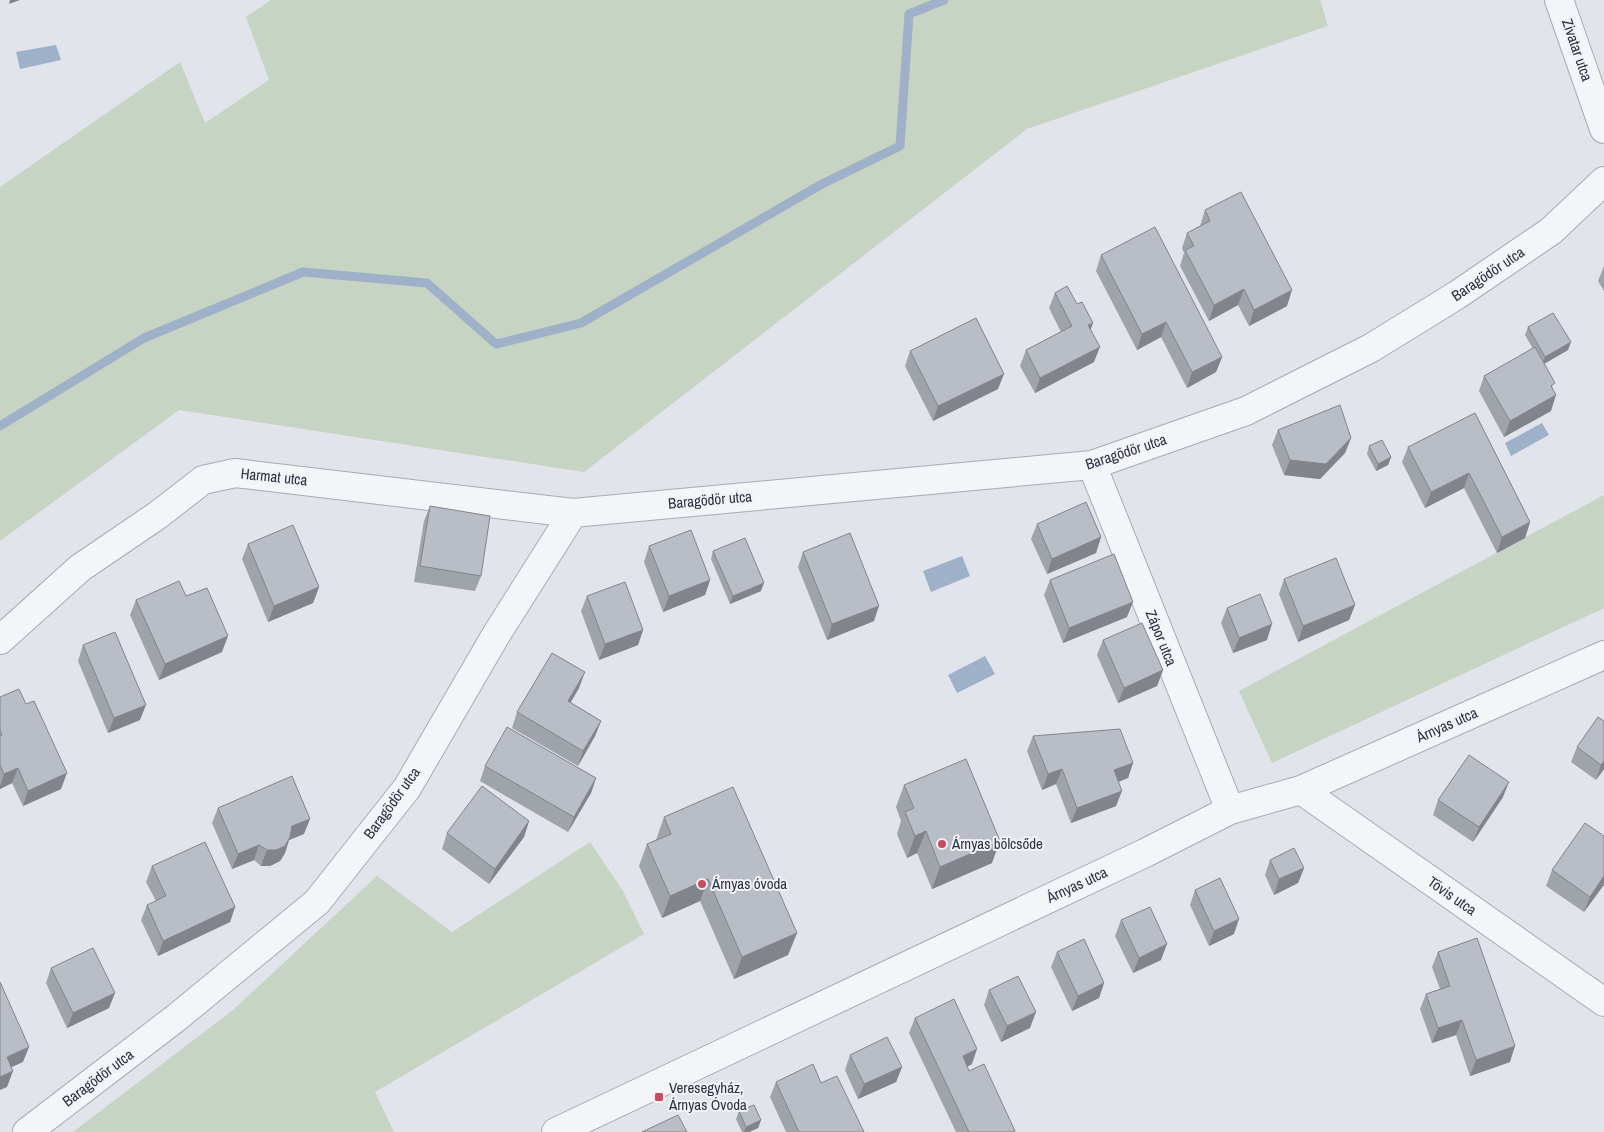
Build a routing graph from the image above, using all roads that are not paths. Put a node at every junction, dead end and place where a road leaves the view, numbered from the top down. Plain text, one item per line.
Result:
1 (1560, 0) edge
2 (1604, 129) edge
3 (1604, 181) edge
4 (1092, 466) junction
5 (573, 513) junction
6 (0, 640) edge
7 (1604, 655) edge
8 (1301, 790) junction
9 (1230, 810) junction
10 (1604, 1002) edge
11 (27, 1132) edge
12 (556, 1132) edge

1 - 2 street, Zivatar utca
3 - 4 street, Baragödör utca
4 - 5 street, Baragödör utca
4 - 9 street, Zápor utca
5 - 6 street, Harmat utca
5 - 11 street, Baragödör utca
7 - 8 street, Árnyas utca
8 - 9 street, Árnyas utca
8 - 10 street, Tövis utca
9 - 12 street, Árnyas utca

